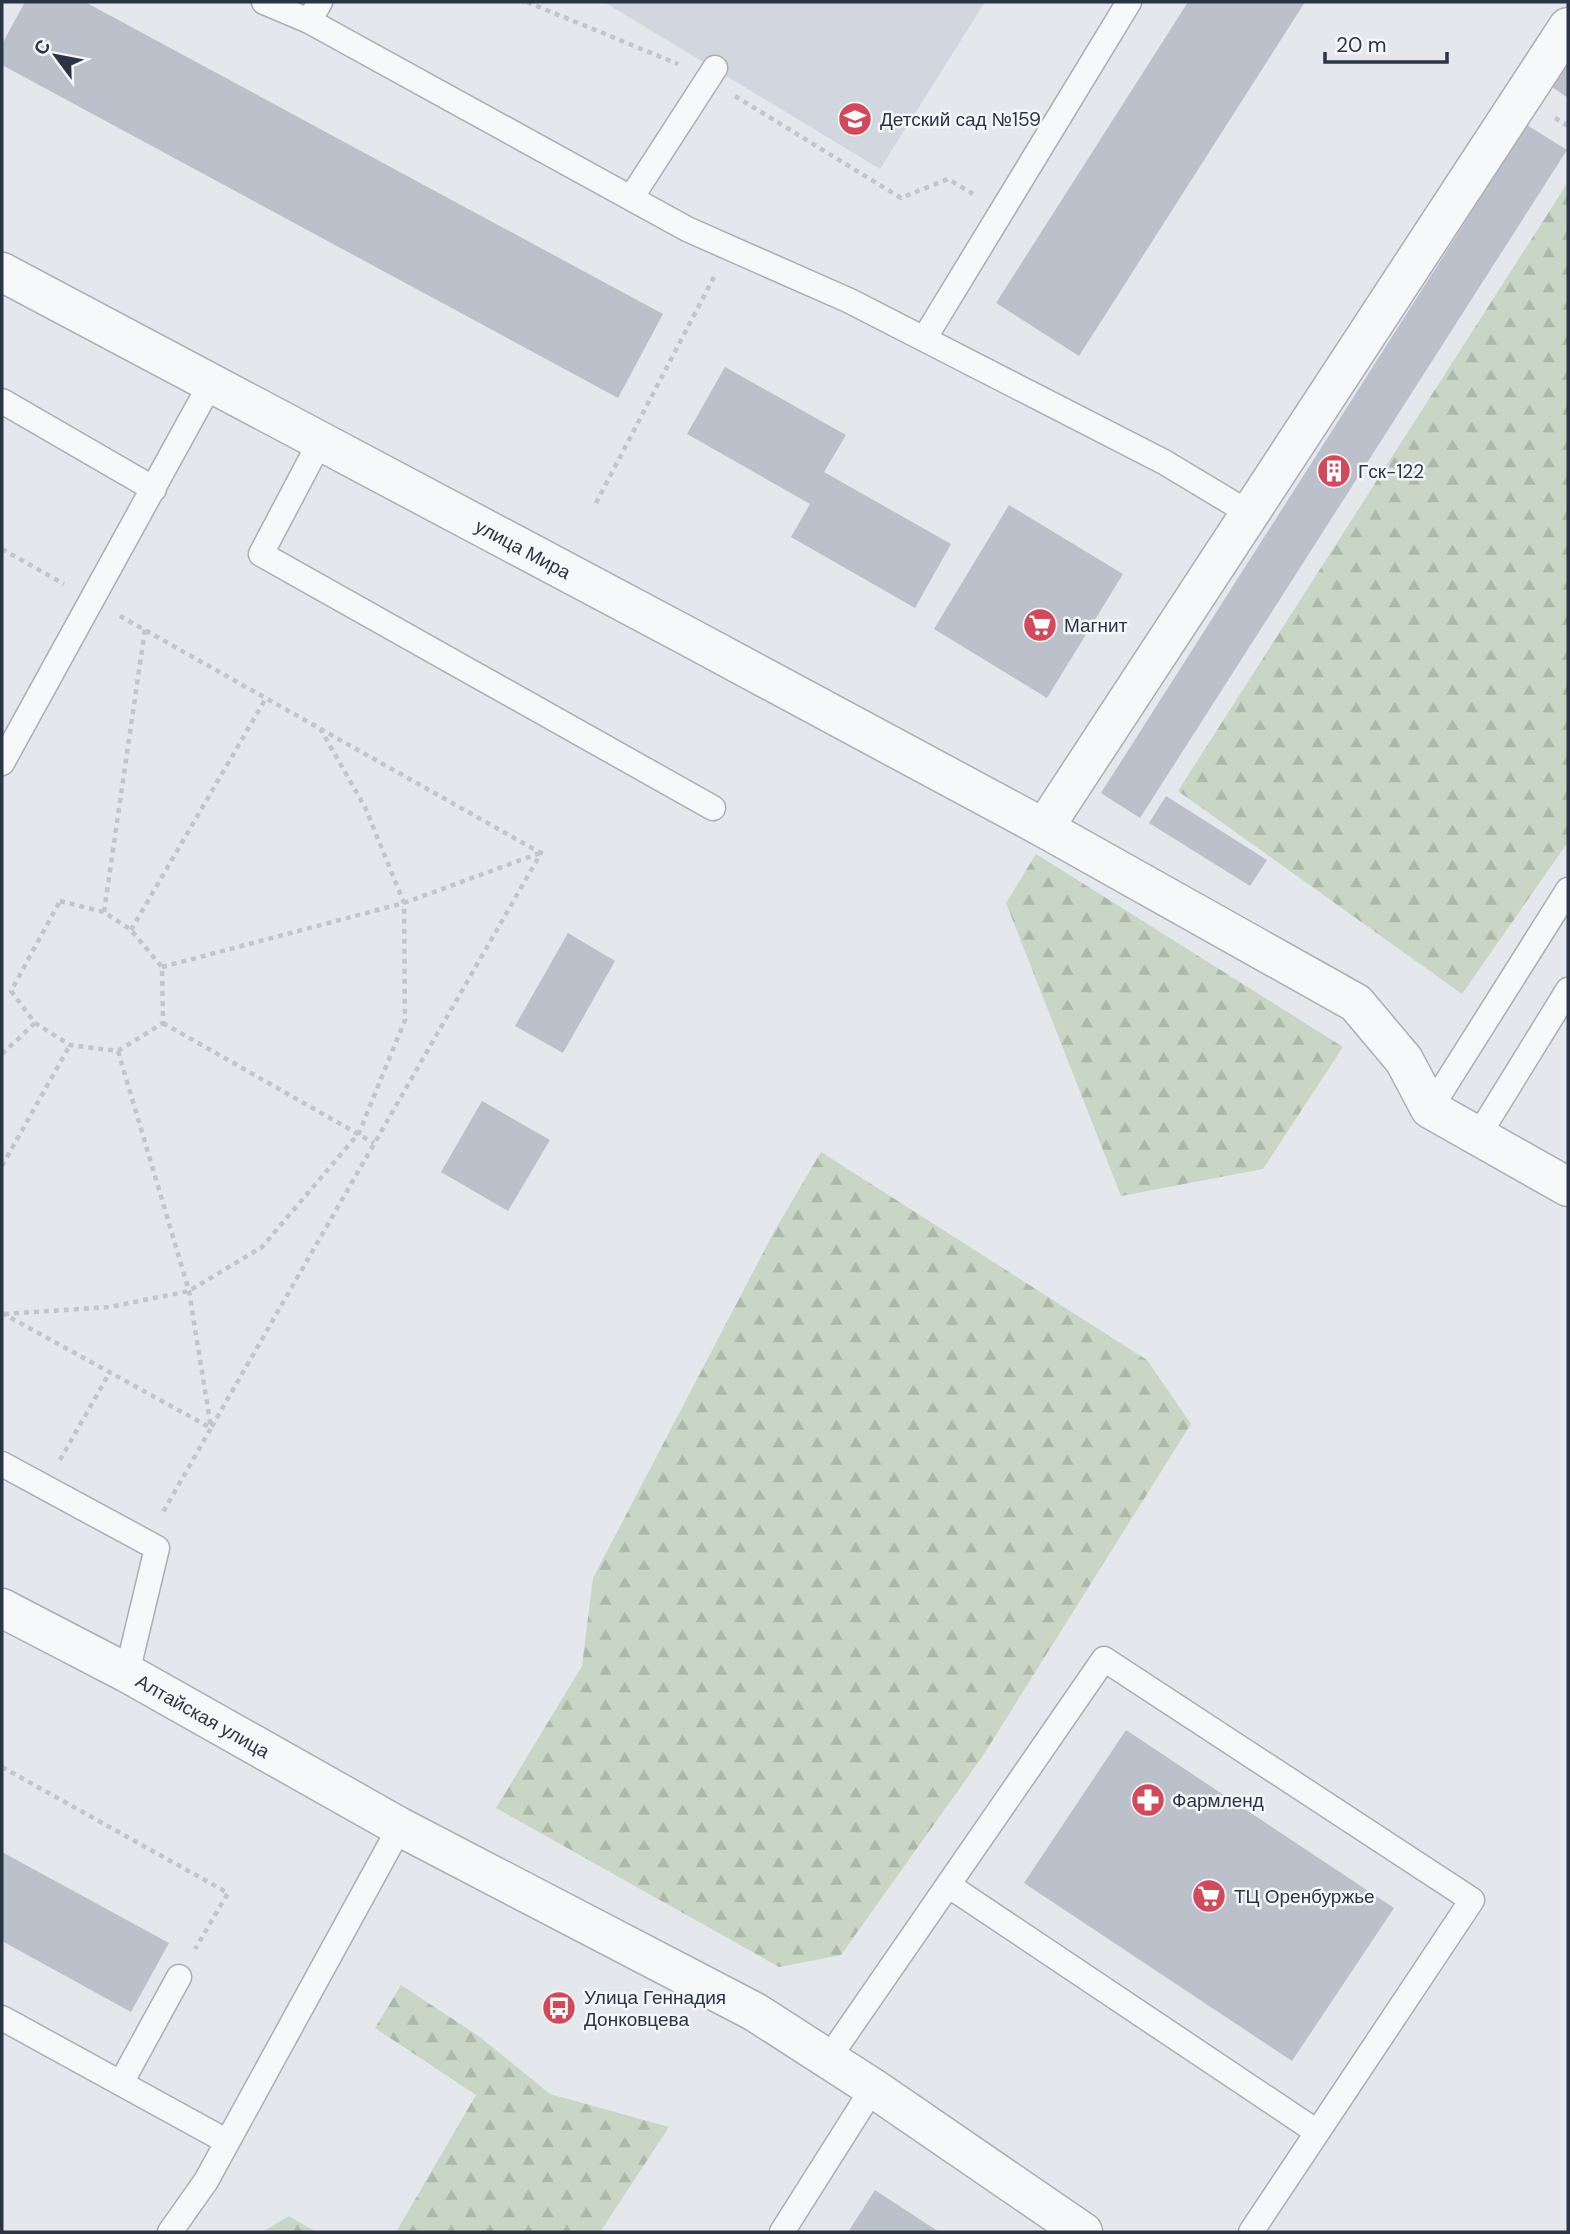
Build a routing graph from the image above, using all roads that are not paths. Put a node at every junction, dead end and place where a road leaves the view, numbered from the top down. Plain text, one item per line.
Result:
1 (264, 2) edge
2 (1129, 2) edge
3 (314, 11) edge
4 (1568, 27) edge
5 (711, 74) road end
6 (631, 198) junction
7 (2, 272) edge
8 (924, 339) junction
9 (211, 383) junction
10 (2, 401) edge
11 (320, 442) junction
12 (154, 489) junction
13 (1249, 513) junction
14 (2, 763) edge
15 (713, 808) dead end
16 (1044, 828) junction
17 (1568, 890) edge
18 (1568, 990) edge
19 (1430, 1110) junction
20 (1478, 1136) junction
21 (1568, 1187) edge
22 (2, 1464) edge
23 (2, 1608) edge
24 (127, 1673) junction
25 (400, 1827) junction
26 (948, 1885) junction
27 (179, 1978) road end
28 (2, 2018) edge
29 (828, 2059) junction
30 (121, 2083) junction
31 (873, 2088) junction
32 (1317, 2132) junction
33 (226, 2141) junction
34 (170, 2232) edge
35 (782, 2232) edge
36 (1083, 2232) edge
37 (1251, 2232) edge

1 - 3 lane
2 - 8 lane
3 - 6 lane
4 - 13 street
5 - 6 lane
6 - 8 lane
7 - 9 street, улица Мира
8 - 13 lane
9 - 11 street, улица Мира
9 - 12 lane
10 - 12 lane
11 - 15 lane
11 - 16 street, улица Мира
12 - 14 lane
13 - 16 street
16 - 19 street, улица Мира
17 - 19 lane
18 - 20 lane
19 - 20 street
20 - 21 street
22 - 24 lane
23 - 24 street, Алтайская улица
24 - 25 street, Алтайская улица
25 - 29 street, Алтайская улица
25 - 33 lane
26 - 29 lane
26 - 32 lane
26 - 32 lane
27 - 30 lane
28 - 30 lane
29 - 31 street, Алтайская улица
30 - 33 lane
31 - 35 lane
31 - 36 street, Алтайская улица
32 - 37 lane
33 - 34 lane

